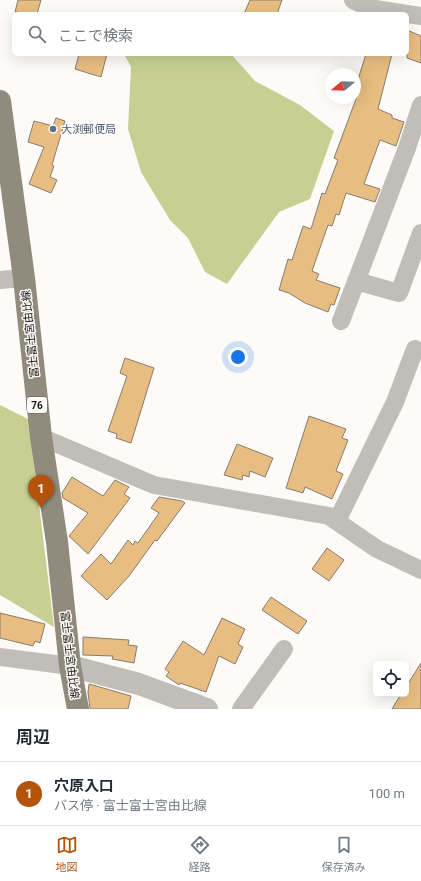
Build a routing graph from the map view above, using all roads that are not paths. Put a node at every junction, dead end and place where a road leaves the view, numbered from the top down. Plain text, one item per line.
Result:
1 (353, 0) edge
2 (371, 4) edge
3 (414, 10) edge
4 (0, 101) edge
5 (421, 105) edge
6 (414, 149) edge
7 (421, 233) edge
8 (24, 278) junction
9 (0, 280) edge
10 (356, 281) junction
11 (341, 320) dead end
12 (415, 349) dead end
13 (41, 437) junction
14 (337, 521) junction
15 (421, 570) edge
16 (284, 649) dead end
17 (0, 657) edge
18 (70, 666) junction
19 (78, 709) edge
20 (207, 709) edge
21 (241, 709) edge

1 - 2 street
2 - 3 street
4 - 8 main road, 富士富士宮由比線 / 76
5 - 6 street
6 - 10 street
7 - 10 street
8 - 9 street
8 - 13 main road, 富士富士宮由比線 / 76
10 - 11 street
12 - 14 street
13 - 14 street
13 - 18 main road, 富士富士宮由比線 / 76
14 - 15 street
16 - 21 street
17 - 18 street
18 - 19 main road, 富士富士宮由比線 / 76
18 - 20 street

